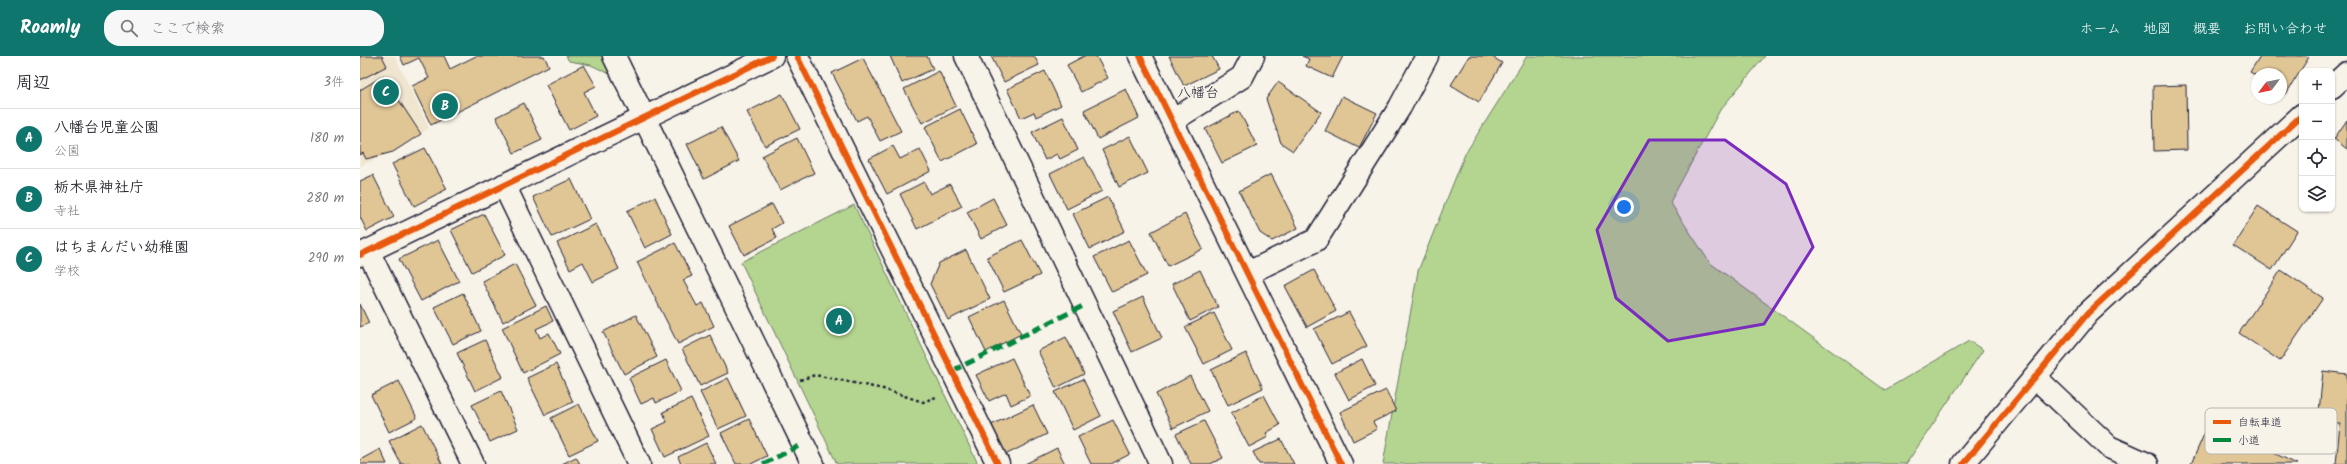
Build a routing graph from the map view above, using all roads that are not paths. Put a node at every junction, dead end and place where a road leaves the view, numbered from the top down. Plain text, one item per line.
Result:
1 (614, 56) edge
2 (772, 56) edge
3 (797, 56) edge
4 (966, 56) edge
5 (1140, 56) edge
6 (1253, 56) edge
7 (1427, 56) edge
8 (2347, 73) edge
9 (2335, 84) edge
10 (644, 118) junction
11 (2299, 118) edge
12 (1172, 121) junction
13 (504, 185) junction
14 (364, 253) edge
15 (1248, 273) junction
16 (2035, 377) junction
17 (473, 464) edge
18 (639, 464) edge
19 (813, 464) edge
20 (998, 464) edge
21 (1161, 464) edge
22 (1341, 464) edge
23 (1963, 464) edge
24 (2147, 464) edge

1 - 10 street
2 - 10 street
3 - 20 street
4 - 21 street
5 - 12 street
6 - 12 street
7 - 15 street
8 - 9 street
10 - 13 street
10 - 19 street
11 - 16 street
12 - 15 street
13 - 14 street
13 - 18 street
14 - 17 street
15 - 22 street
16 - 23 street
16 - 24 street

